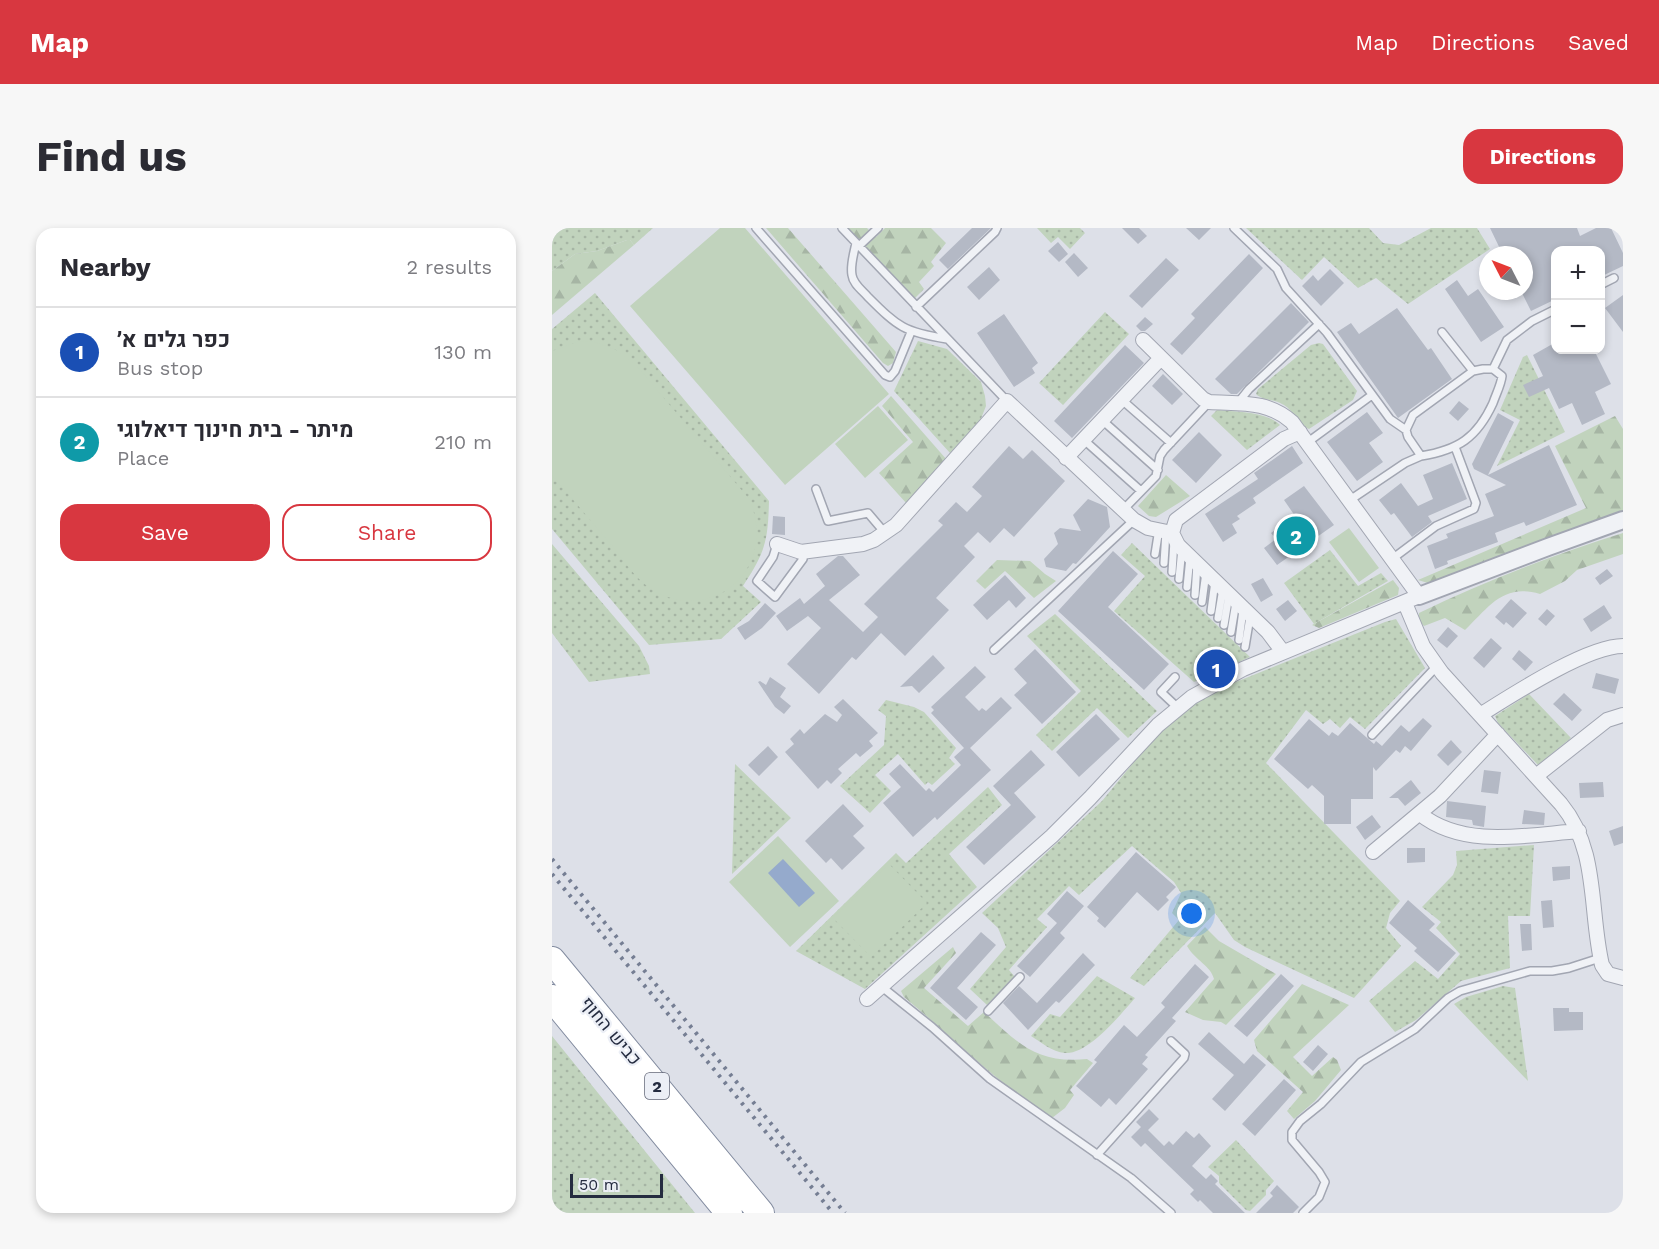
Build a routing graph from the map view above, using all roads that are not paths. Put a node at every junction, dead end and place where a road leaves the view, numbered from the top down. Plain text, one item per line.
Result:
1 (756, 228) edge
2 (842, 228) edge
3 (878, 228) edge
4 (997, 228) edge
5 (1234, 228) edge
6 (857, 245) junction
7 (1614, 278) dead end
8 (1605, 282) edge
9 (916, 307) junction
10 (1551, 312) edge
11 (1319, 324) junction
12 (911, 332) junction
13 (1442, 332) dead end
14 (947, 339) junction
15 (1143, 340) dead end
16 (1161, 358) junction
17 (1493, 369) junction
18 (1473, 371) junction
19 (1372, 395) junction
20 (1122, 400) junction
21 (1007, 401) junction
22 (1209, 402) junction
23 (1237, 404) junction
24 (1102, 420) junction
25 (1406, 430) junction
26 (1304, 437) junction
27 (1084, 440) junction
28 (1171, 443) junction
29 (1455, 447) junction
30 (1420, 456) junction
31 (1066, 458) junction
32 (1158, 470) junction
33 (816, 489) dead end
34 (1141, 491) junction
35 (1350, 500) junction
36 (1123, 510) junction
37 (1134, 520) junction
38 (1623, 520) edge
39 (885, 533) junction
40 (777, 544) joint
41 (804, 551) junction
42 (1155, 554) dead end
43 (1392, 559) junction
44 (1164, 563) dead end
45 (1201, 565) junction
46 (1172, 572) dead end
47 (1179, 579) dead end
48 (1187, 587) dead end
49 (1195, 595) dead end
50 (1412, 600) junction
51 (1202, 602) dead end
52 (1211, 611) dead end
53 (1218, 618) dead end
54 (1224, 625) dead end
55 (1231, 632) dead end
56 (1239, 640) dead end
57 (1623, 646) edge
58 (1245, 647) dead end
59 (994, 650) dead end
60 (1283, 652) junction
61 (1437, 666) junction
62 (1175, 677) dead end
63 (1178, 708) junction
64 (1480, 715) junction
65 (1623, 715) edge
66 (1498, 734) junction
67 (1372, 735) dead end
68 (1536, 776) junction
69 (1420, 814) junction
70 (1579, 831) junction
71 (1373, 852) dead end
72 (1600, 958) junction
73 (552, 960) edge
74 (1020, 977) dead end
75 (1623, 978) edge
76 (882, 987) junction
77 (552, 998) edge
78 (867, 999) dead end
79 (988, 1011) dead end
80 (1171, 1041) dead end
81 (1097, 1155) junction
82 (729, 1213) edge
83 (761, 1213) edge
84 (1171, 1213) edge
85 (1303, 1213) edge

1 - 12 lane
2 - 6 lane
3 - 6 lane
4 - 9 lane
5 - 11 lane
6 - 9 lane
6 - 12 lane
7 - 8 lane
9 - 14 lane
10 - 17 lane
11 - 19 lane
11 - 23 lane
12 - 14 lane
13 - 18 lane
14 - 21 lane
15 - 16 street
16 - 20 street
16 - 22 street
17 - 18 lane
17 - 29 lane
18 - 25 lane
19 - 25 lane
19 - 26 lane
20 - 24 street
20 - 28 lane
21 - 31 street
21 - 39 street
22 - 23 street
22 - 28 lane
23 - 26 street
24 - 27 street
24 - 32 lane
25 - 30 lane
26 - 35 street
26 - 45 street
27 - 31 street
27 - 34 lane
28 - 32 lane
29 - 30 lane
29 - 43 lane
30 - 35 lane
31 - 36 street
32 - 34 lane
33 - 39 lane
34 - 36 lane
35 - 43 street
36 - 37 street
37 - 45 street
37 - 59 lane
38 - 50 street
39 - 41 street
40 - 41 street
40 - 41 lane
42 - 45 lane
43 - 50 street
44 - 45 lane
45 - 46 lane
45 - 47 lane
45 - 48 lane
45 - 49 lane
45 - 51 lane
45 - 52 lane
45 - 53 lane
45 - 54 lane
45 - 55 lane
45 - 56 lane
45 - 58 lane
45 - 60 street
50 - 60 street
50 - 61 street
57 - 64 street
60 - 63 street
61 - 64 street
61 - 67 lane
62 - 63 lane
63 - 76 street
64 - 66 street
65 - 68 street
66 - 68 street
66 - 69 street
68 - 70 street
69 - 70 street
69 - 71 street
70 - 72 street
72 - 75 street
72 - 85 lane
73 - 83 highway, כביש החוף / 2
74 - 79 lane
76 - 78 street
76 - 81 lane
77 - 82 highway, כביש החוף / 2
80 - 81 lane
81 - 84 lane

